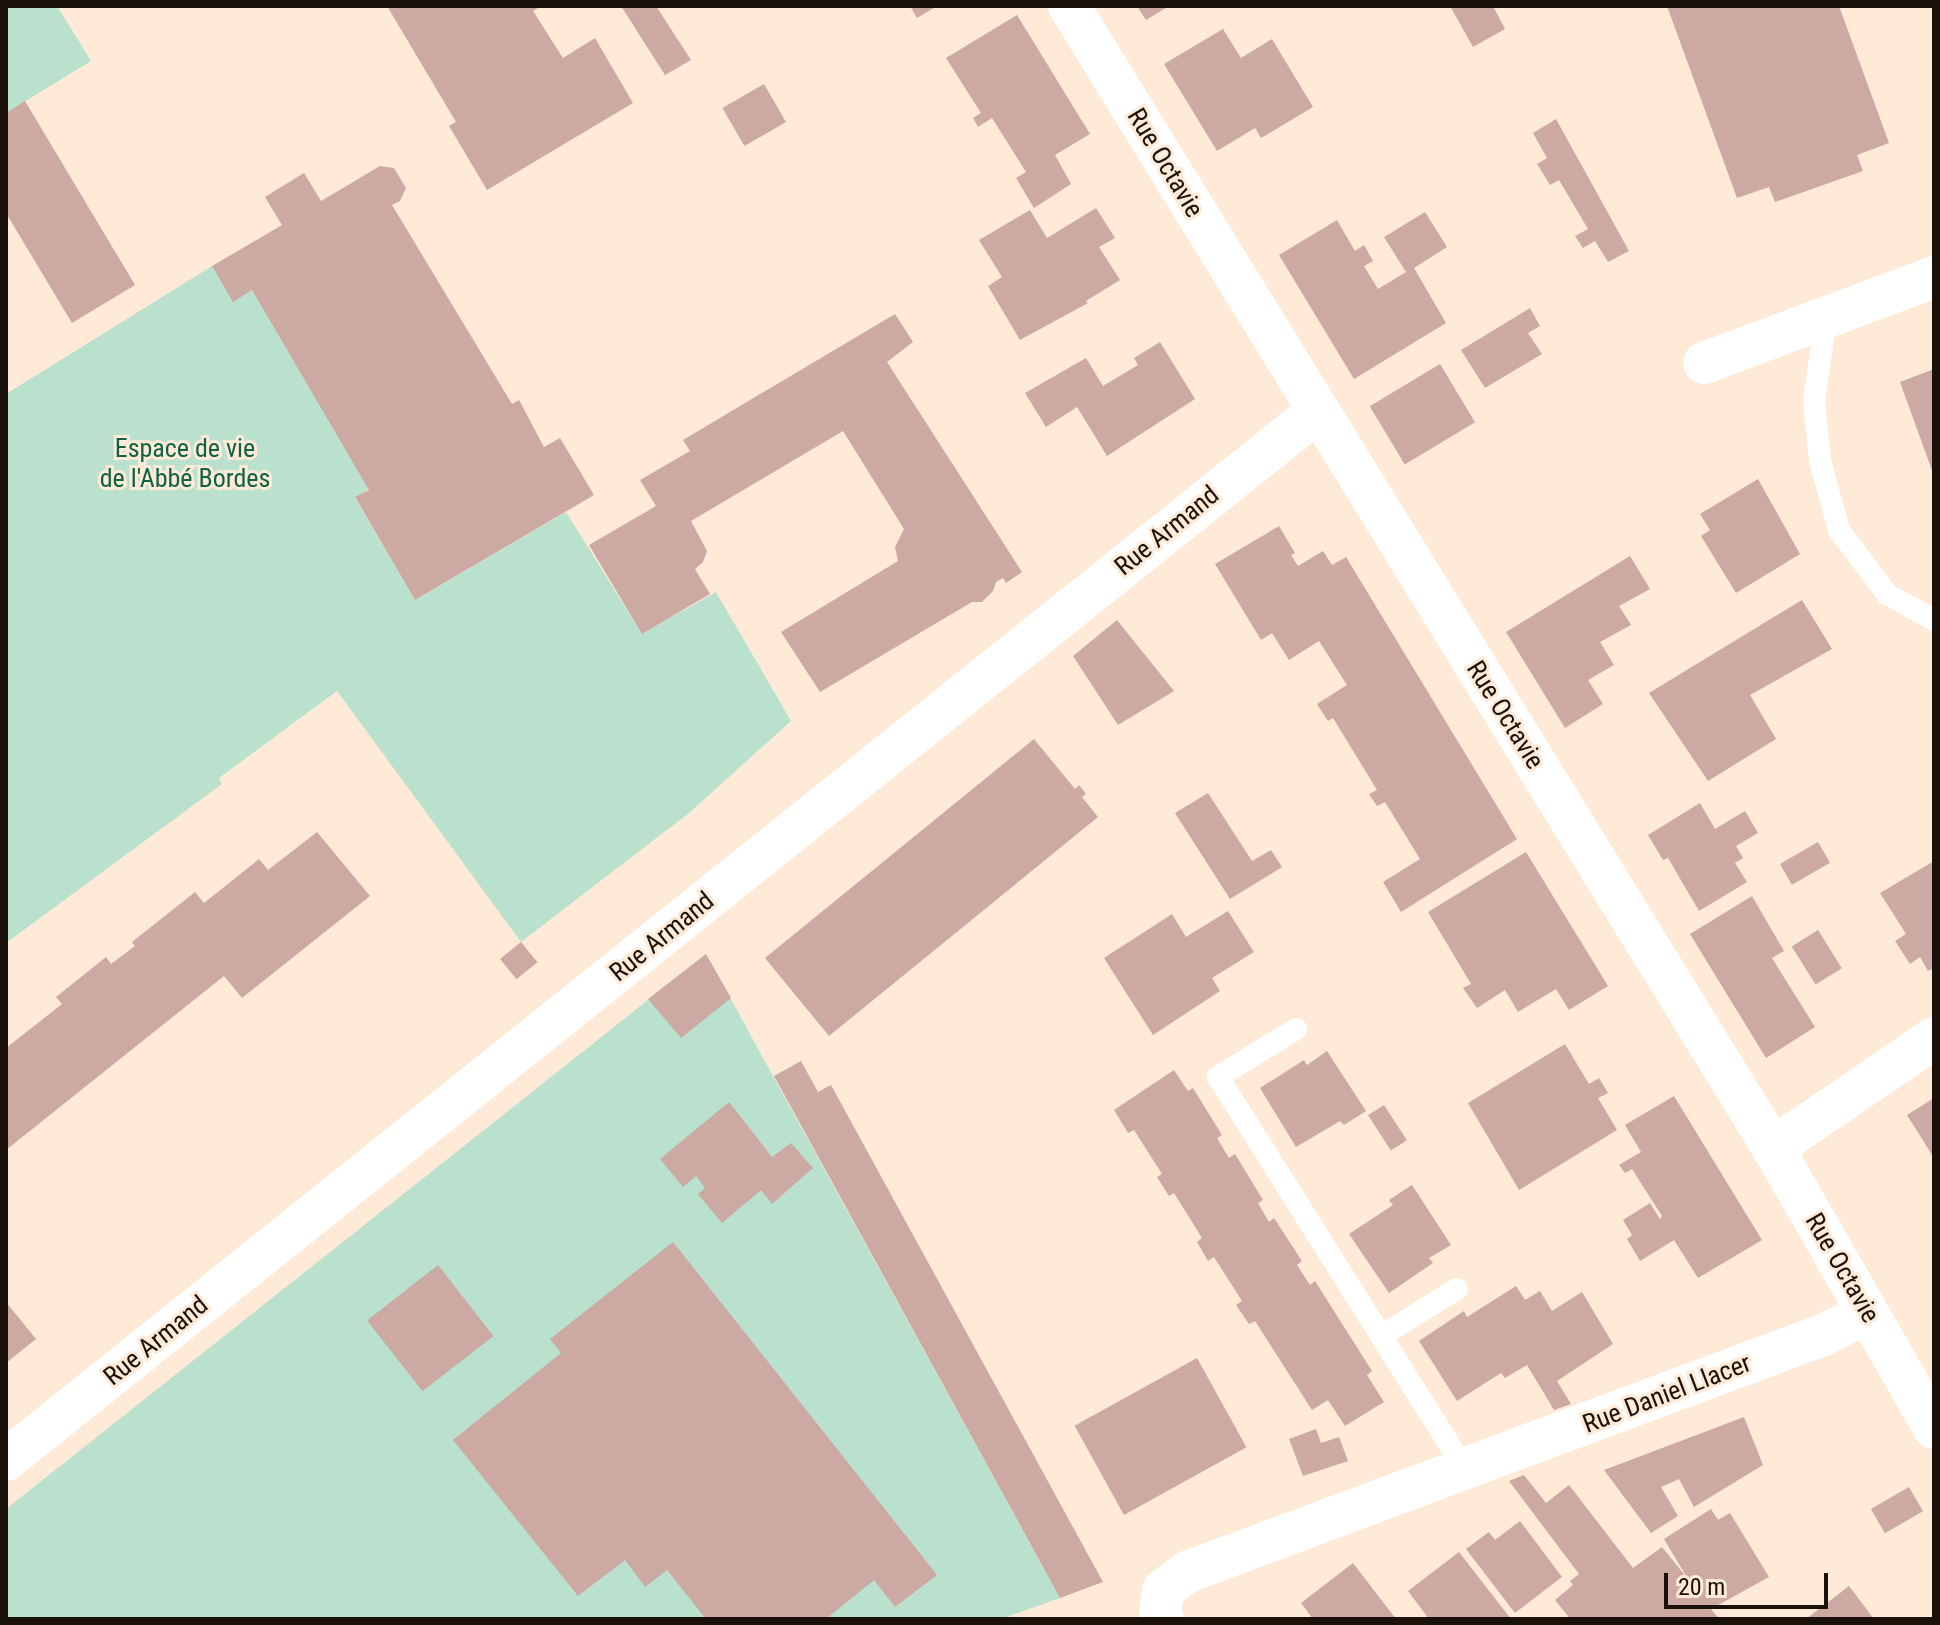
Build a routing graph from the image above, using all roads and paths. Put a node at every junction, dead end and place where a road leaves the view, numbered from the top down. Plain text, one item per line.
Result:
1 (1069, 6) edge
2 (1934, 277) edge
3 (1826, 317) junction
4 (1704, 363) dead end
5 (1317, 412) junction
6 (1934, 620) edge
7 (1296, 1029) dead end
8 (1934, 1038) edge
9 (1773, 1148) junction
10 (1457, 1289) dead end
11 (1867, 1313) junction
12 (1381, 1336) junction
13 (1934, 1428) edge
14 (6, 1460) edge
15 (1465, 1469) junction
16 (1163, 1619) edge

1 - 5 street, Rue Octavie
2 - 3 street
3 - 4 street
3 - 6 lane
5 - 9 street, Rue Octavie
5 - 14 street, Rue Armand
7 - 12 lane
8 - 9 street
9 - 11 street, Rue Octavie
10 - 12 lane
11 - 13 street, Rue Octavie
11 - 15 street, Rue Daniel Llacer
12 - 15 lane
15 - 16 street, Rue Daniel Llacer

